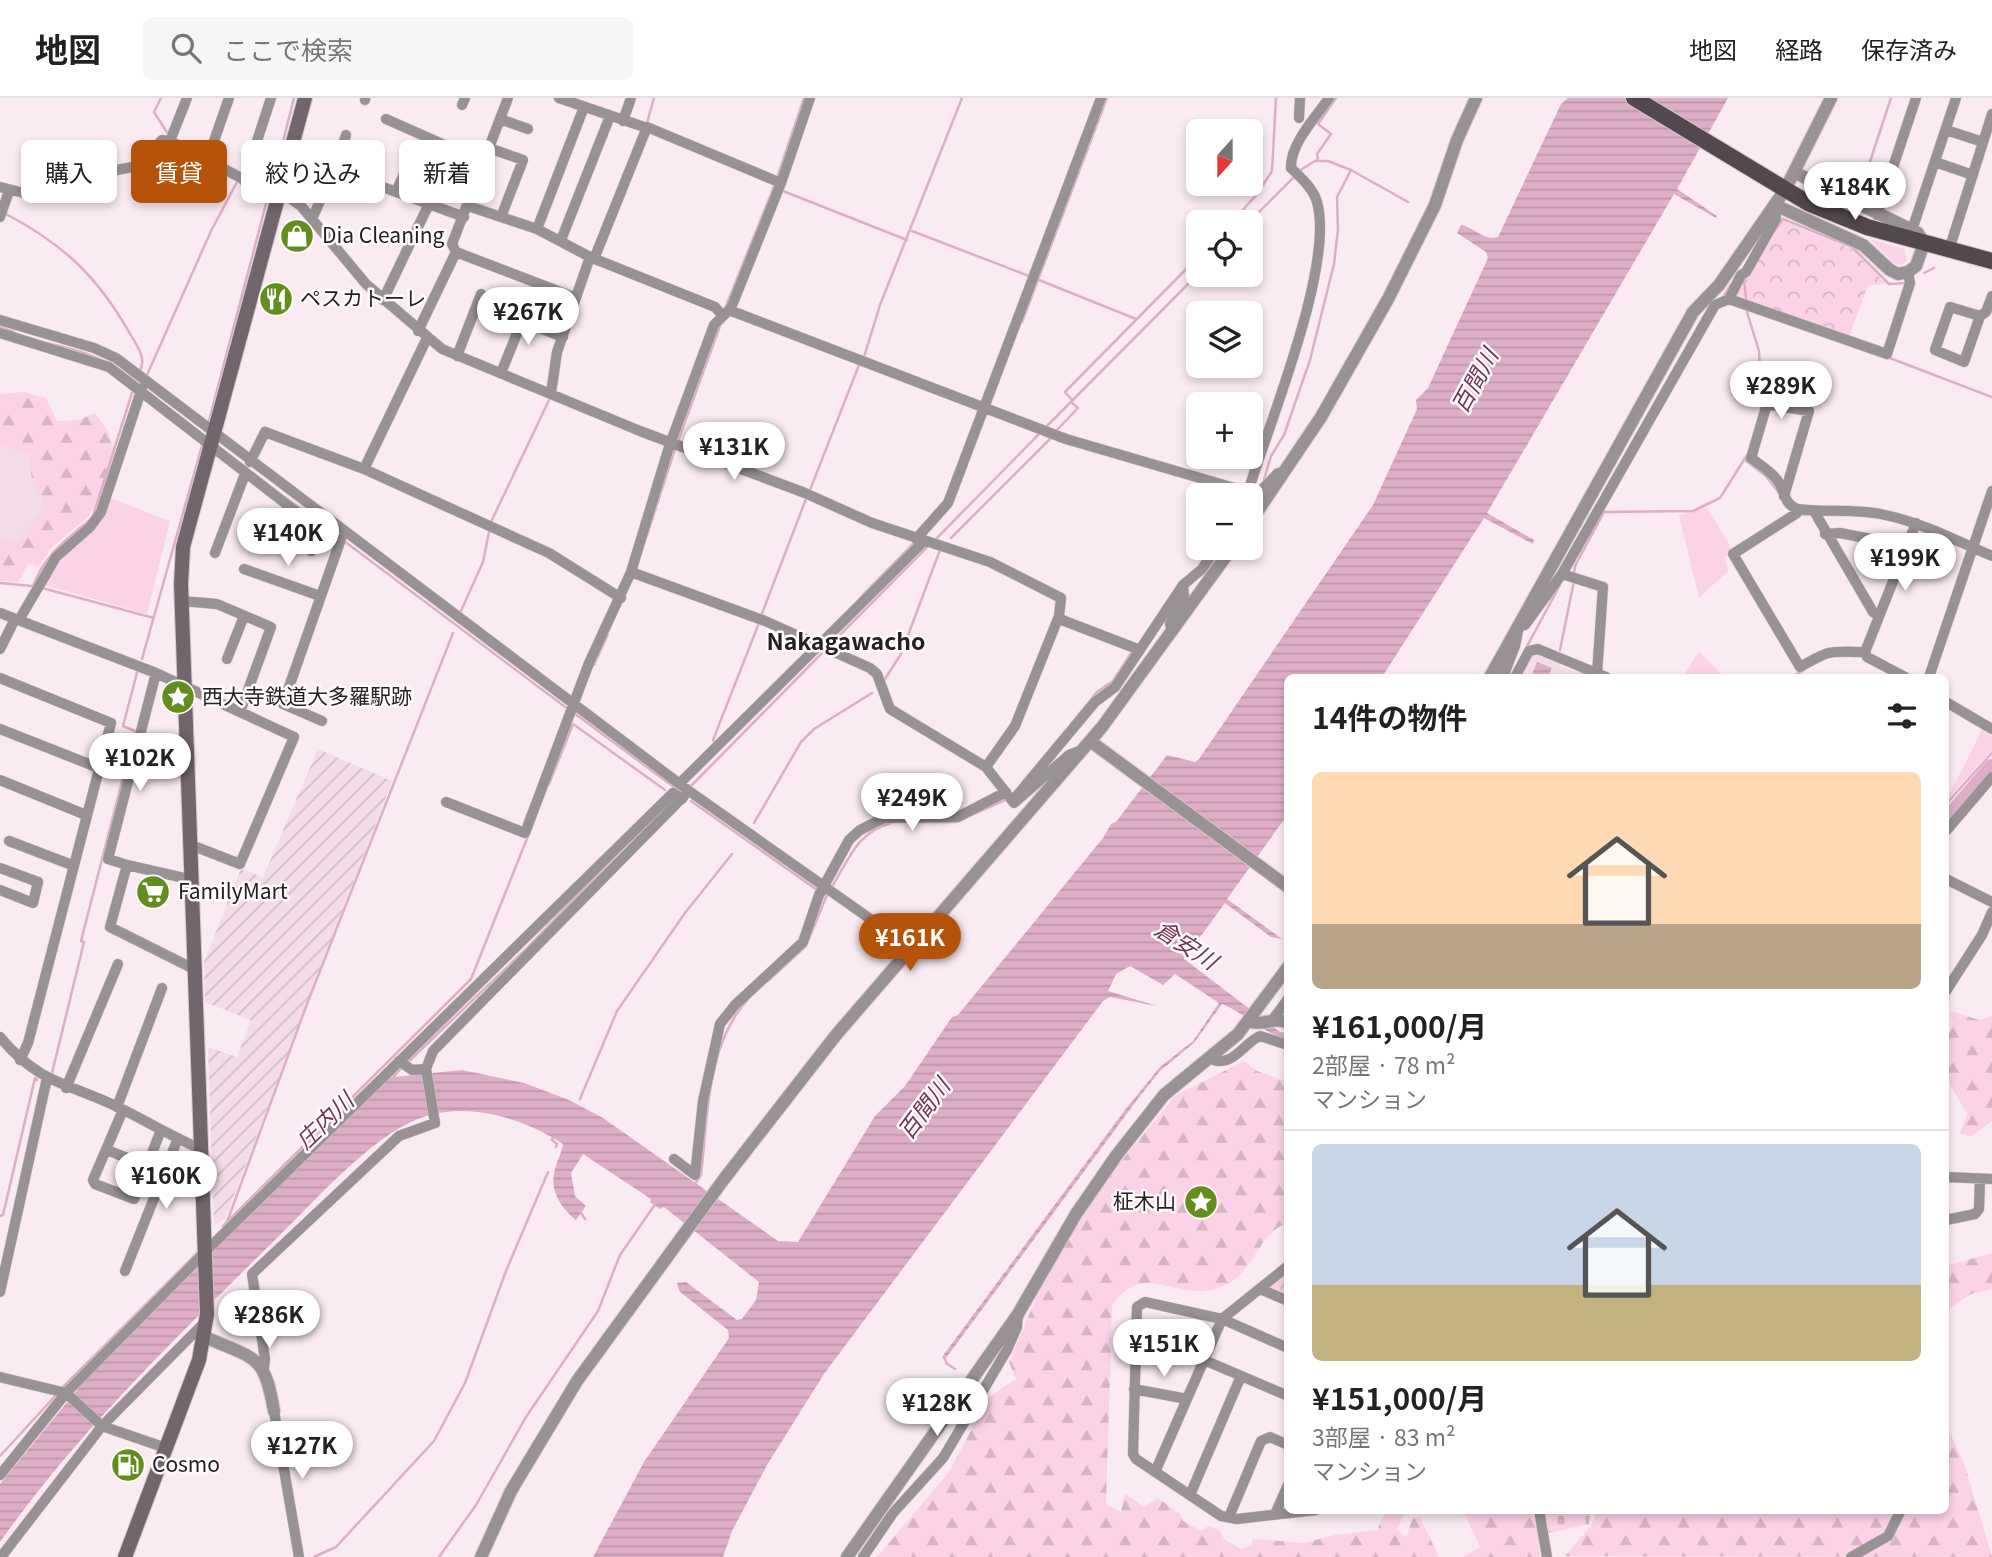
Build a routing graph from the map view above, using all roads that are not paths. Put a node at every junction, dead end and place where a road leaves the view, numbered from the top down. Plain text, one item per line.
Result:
1 (187, 98) edge
2 (229, 98) edge
3 (271, 98) edge
4 (305, 98) edge
5 (508, 98) edge
6 (560, 98) edge
7 (631, 98) edge
8 (810, 98) edge
9 (1101, 98) edge
10 (1300, 98) edge
11 (1329, 98) edge
12 (1476, 98) edge
13 (1634, 98) edge
14 (1831, 98) edge
15 (1916, 98) edge
16 (1956, 98) edge
17 (584, 107) junction
18 (1992, 114) edge
19 (610, 116) junction
20 (1300, 118) dead end
21 (386, 119) dead end
22 (500, 119) junction
23 (623, 121) junction
24 (645, 128) junction
25 (528, 129) dead end
26 (1946, 130) junction
27 (346, 135) dead end
28 (170, 140) edge
29 (215, 140) edge
30 (257, 140) edge
31 (294, 140) edge
32 (433, 140) edge
33 (492, 140) edge
34 (1983, 142) junction
35 (495, 150) edge
36 (1935, 162) junction
37 (131, 167) edge
38 (1973, 175) junction
39 (778, 181) junction
40 (399, 185) edge
41 (385, 188) edge
42 (5, 189) edge
43 (396, 192) junction
44 (1777, 201) junction
45 (278, 203) edge
46 (295, 203) edge
47 (469, 203) edge
48 (429, 204) junction
49 (468, 206) junction
50 (1, 214) edge
51 (1877, 215) junction
52 (464, 217) junction
53 (501, 217) junction
54 (312, 219) junction
55 (537, 229) junction
56 (1912, 230) junction
57 (561, 240) junction
58 (1924, 243) junction
59 (1949, 250) junction
60 (456, 252) junction
61 (592, 258) junction
62 (1991, 258) edge
63 (1908, 272) junction
64 (1990, 293) edge
65 (481, 294) dead end
66 (576, 298) junction
67 (1729, 299) junction
68 (383, 300) junction
69 (725, 313) junction
70 (1980, 316) junction
71 (0, 320) edge
72 (418, 331) junction
73 (16, 332) junction
74 (0, 333) edge
75 (563, 337) junction
76 (427, 338) junction
77 (457, 356) junction
78 (501, 373) junction
79 (143, 387) junction
80 (552, 393) junction
81 (984, 410) junction
82 (208, 441) junction
83 (671, 442) junction
84 (1296, 457) junction
85 (250, 462) junction
86 (364, 469) junction
87 (245, 474) junction
88 (1209, 483) edge
89 (1255, 483) edge
90 (1263, 485) edge
91 (1992, 491) edge
92 (1784, 496) junction
93 (1263, 504) edge
94 (288, 506) junction
95 (1797, 509) junction
96 (1815, 514) junction
97 (1916, 523) junction
98 (318, 529) junction
99 (1825, 534) junction
100 (276, 537) dead end
101 (341, 538) junction
102 (926, 541) junction
103 (1907, 546) junction
104 (1973, 547) junction
105 (311, 551) dead end
106 (215, 553) dead end
107 (1992, 556) edge
108 (1208, 560) edge
109 (1223, 560) edge
110 (244, 569) dead end
111 (632, 572) junction
112 (1562, 574) junction
113 (1183, 585) junction
114 (320, 596) junction
115 (621, 598) junction
116 (182, 601) junction
117 (0, 613) edge
118 (244, 615) junction
119 (1059, 615) junction
120 (1879, 616) junction
121 (17, 619) junction
122 (1519, 626) junction
123 (1173, 631) junction
124 (822, 645) junction
125 (0, 649) edge
126 (1136, 649) junction
127 (1865, 652) junction
128 (227, 659) dead end
129 (156, 673) junction
130 (1492, 674) edge
131 (1504, 674) edge
132 (1517, 674) edge
133 (1597, 674) edge
134 (1602, 674) edge
135 (1899, 674) edge
136 (1930, 674) edge
137 (0, 678) edge
138 (185, 685) junction
139 (1949, 704) edge
140 (573, 710) junction
141 (240, 712) junction
142 (322, 721) dead end
143 (0, 729) edge
144 (1992, 729) edge
145 (1087, 745) junction
146 (986, 767) junction
147 (99, 768) junction
148 (1992, 777) edge
149 (0, 780) edge
150 (680, 783) junction
151 (686, 795) junction
152 (1009, 797) junction
153 (446, 802) dead end
154 (86, 815) junction
155 (1949, 827) edge
156 (9, 841) dead end
157 (191, 845) junction
158 (72, 865) junction
159 (127, 865) junction
160 (0, 868) edge
161 (193, 880) junction
162 (1949, 880) edge
163 (1284, 884) edge
164 (0, 890) edge
165 (822, 891) junction
166 (1992, 902) edge
167 (1992, 912) edge
168 (910, 947) junction
169 (118, 964) dead end
170 (196, 970) junction
171 (1284, 973) edge
172 (1949, 983) edge
173 (162, 988) dead end
174 (1284, 1004) edge
175 (1273, 1019) junction
176 (1249, 1021) junction
177 (1284, 1022) edge
178 (0, 1037) edge
179 (1284, 1044) edge
180 (1209, 1058) junction
181 (20, 1060) junction
182 (402, 1064) junction
183 (426, 1071) junction
184 (47, 1078) junction
185 (66, 1088) junction
186 (120, 1108) junction
187 (161, 1130) junction
188 (178, 1139) junction
189 (107, 1150) junction
190 (203, 1150) junction
191 (674, 1159) dead end
192 (147, 1166) junction
193 (1949, 1177) edge
194 (1980, 1179) junction
195 (1992, 1179) edge
196 (1949, 1219) edge
197 (206, 1252) junction
198 (1284, 1269) edge
199 (125, 1271) dead end
200 (1260, 1289) junction
201 (0, 1292) edge
202 (1284, 1299) edge
203 (1018, 1314) junction
204 (207, 1317) junction
205 (1222, 1319) junction
206 (205, 1337) junction
207 (1137, 1346) junction
208 (1284, 1346) edge
209 (1204, 1360) junction
210 (264, 1368) junction
211 (1241, 1376) junction
212 (0, 1377) edge
213 (1135, 1388) junction
214 (63, 1393) junction
215 (1284, 1394) edge
216 (1187, 1399) junction
217 (274, 1411) joint
218 (101, 1425) junction
219 (1284, 1443) edge
220 (166, 1447) junction
221 (1155, 1472) junction
222 (0, 1475) edge
223 (1284, 1494) edge
224 (1190, 1495) junction
225 (1284, 1513) edge
226 (1275, 1514) junction
227 (1540, 1514) edge
228 (1899, 1514) edge
229 (1229, 1517) junction
230 (1, 1557) edge
231 (125, 1557) edge
232 (299, 1557) edge
233 (481, 1557) edge
234 (847, 1557) edge
235 (863, 1557) edge
236 (1547, 1557) edge
237 (1851, 1557) edge

1 - 28 street
2 - 29 street
3 - 30 street
4 - 31 main road
5 - 22 street
6 - 17 street
7 - 23 street
8 - 39 street
9 - 81 street
10 - 20 street
11 - 89 street
12 - 84 street
13 - 58 main road
14 - 51 street
15 - 51 street
16 - 26 street
17 - 19 street
17 - 55 street
18 - 34 street
19 - 23 street
19 - 57 street
21 - 32 street
22 - 25 street
22 - 33 street
23 - 24 street
24 - 39 street
24 - 61 street
26 - 34 street
26 - 36 street
27 - 54 street
34 - 38 street
35 - 53 street
36 - 38 street
36 - 56 street
37 - 42 street
38 - 59 street
39 - 69 street
40 - 43 street
41 - 43 street
42 - 50 street
43 - 48 street
44 - 63 street
44 - 67 street
44 - 122 street
45 - 82 main road
46 - 54 street
47 - 49 street
48 - 52 street
48 - 68 street
49 - 52 street
49 - 53 street
51 - 56 street
52 - 60 street
53 - 55 street
54 - 68 street
55 - 57 street
56 - 58 street
57 - 61 street
58 - 59 main road
58 - 63 street
59 - 62 main road
60 - 66 street
60 - 72 street
61 - 66 street
61 - 69 street
63 - 67 street
64 - 70 street
65 - 77 street
66 - 75 street
67 - 112 street
68 - 72 street
69 - 81 street
69 - 83 street
70 - 70 street
71 - 73 street
72 - 76 street
73 - 74 street
73 - 79 street
75 - 78 street
75 - 80 street
76 - 77 street
76 - 86 street
77 - 78 street
78 - 80 street
79 - 82 street
79 - 121 street
80 - 83 street
81 - 88 street
81 - 102 street
82 - 85 street
82 - 87 street
82 - 116 main road
83 - 102 street
83 - 111 street
84 - 90 street
84 - 93 street
85 - 86 street
85 - 101 street
86 - 115 street
87 - 94 street
87 - 106 street
91 - 104 street
92 - 92 street
92 - 95 street
94 - 98 street
94 - 100 street
95 - 96 street
95 - 127 street
96 - 97 street
96 - 99 street
97 - 103 street
97 - 104 street
98 - 101 street
98 - 105 street
99 - 103 street
99 - 120 street
101 - 114 street
101 - 140 street
102 - 119 street
102 - 124 street
103 - 120 street
104 - 107 street
104 - 136 street
108 - 113 street
109 - 123 street
110 - 114 street
111 - 115 street
111 - 124 street
112 - 122 street
112 - 134 street
113 - 123 street
113 - 126 street
114 - 142 street
115 - 140 street
116 - 118 street
116 - 138 main road
117 - 121 street
118 - 128 street
118 - 141 street
119 - 126 street
119 - 146 street
120 - 127 street
121 - 125 street
121 - 129 street
122 - 130 street
122 - 131 street
123 - 145 street
124 - 146 street
124 - 150 street
126 - 152 street
127 - 135 street
129 - 138 street
129 - 159 street
132 - 133 street
137 - 147 street
138 - 141 street
138 - 157 main road
139 - 144 street
140 - 150 street
140 - 153 street
141 - 157 street
143 - 147 street
145 - 152 street
145 - 163 street
145 - 168 street
146 - 152 street
147 - 154 street
148 - 155 street
149 - 154 street
150 - 151 street
151 - 165 street
151 - 182 street
151 - 183 street
152 - 165 street
154 - 158 street
156 - 158 street
157 - 161 main road
158 - 181 street
159 - 161 street
159 - 170 street
160 - 164 street
161 - 170 main road
162 - 166 street
165 - 168 street
165 - 191 street
167 - 172 street
168 - 233 street
169 - 185 street
170 - 190 main road
171 - 176 street
173 - 186 street
174 - 175 street
175 - 176 street
175 - 177 street
176 - 180 street
178 - 181 street
179 - 180 street
180 - 203 street
181 - 184 street
182 - 183 street
182 - 197 street
183 - 210 street
184 - 185 street
184 - 201 street
185 - 186 street
186 - 187 street
186 - 189 street
187 - 188 street
187 - 192 street
188 - 190 street
188 - 199 street
189 - 192 street
189 - 192 street
190 - 197 main road
193 - 194 street
194 - 195 street
194 - 196 street
197 - 204 main road
197 - 214 street
198 - 200 street
200 - 202 street
200 - 205 street
203 - 234 street
203 - 235 street
204 - 206 main road
204 - 218 street
205 - 207 street
205 - 208 street
205 - 209 street
206 - 210 street
206 - 220 main road
207 - 209 street
207 - 213 street
209 - 211 street
209 - 216 street
210 - 217 street
211 - 215 street
211 - 224 street
212 - 214 street
213 - 216 street
213 - 221 street
214 - 218 street
214 - 222 street
216 - 221 street
217 - 232 street
218 - 220 street
218 - 230 street
219 - 229 street
220 - 231 main road
221 - 224 street
223 - 226 street
224 - 229 street
225 - 226 street
226 - 229 street
227 - 236 street
228 - 237 street

